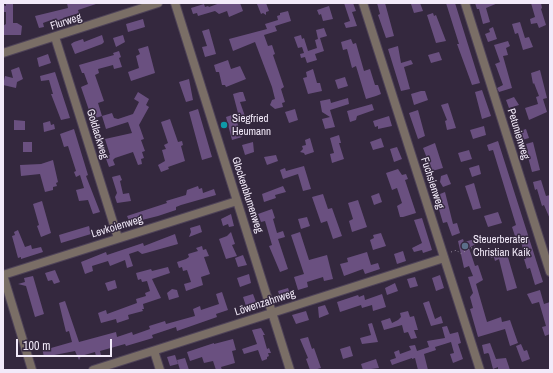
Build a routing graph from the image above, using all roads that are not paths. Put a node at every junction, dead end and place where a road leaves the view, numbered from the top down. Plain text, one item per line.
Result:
1 (158, 3) edge
2 (175, 3) edge
3 (363, 3) edge
4 (465, 3) edge
5 (55, 37) junction
6 (3, 53) edge
7 (237, 201) junction
8 (118, 238) junction
9 (445, 256) junction
10 (550, 272) edge
11 (3, 275) edge
12 (272, 313) junction
13 (154, 351) junction
14 (32, 370) edge
15 (93, 370) edge
16 (160, 370) edge
17 (290, 370) edge
18 (480, 370) edge

1 - 5 street, Flurweg
2 - 7 street, Glockenblumenweg
3 - 9 street, Fuchsienweg
4 - 10 street, Petunienweg
5 - 6 street, Flurweg
5 - 8 street, Goldlackweg
7 - 8 street, Levkoienweg
7 - 12 street, Glockenblumenweg
8 - 11 street, Levkoienweg
9 - 12 street, Löwenzahnweg
9 - 18 street, Fuchsienweg
11 - 14 street
12 - 13 street, Löwenzahnweg
12 - 17 street, Glockenblumenweg
13 - 15 street, Löwenzahnweg
13 - 16 street

